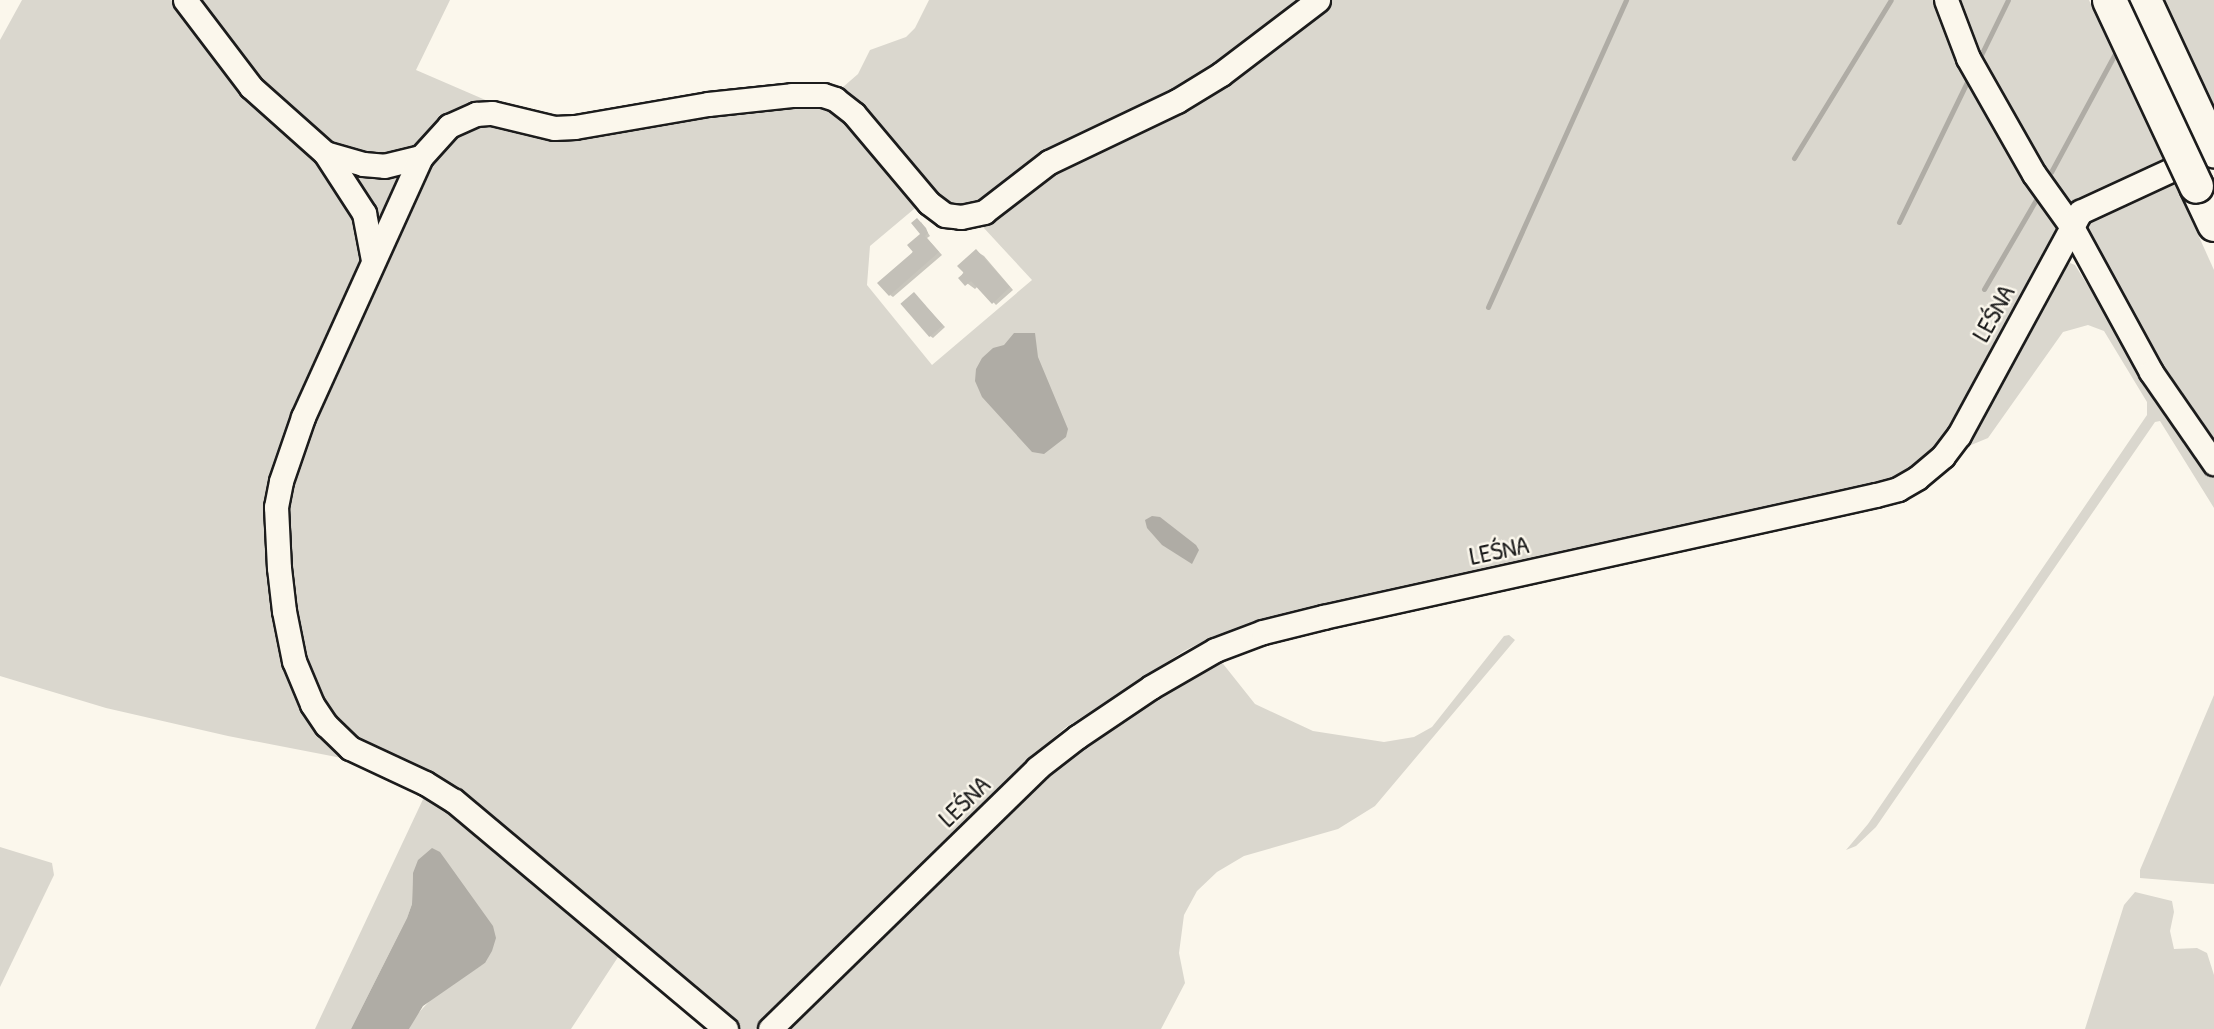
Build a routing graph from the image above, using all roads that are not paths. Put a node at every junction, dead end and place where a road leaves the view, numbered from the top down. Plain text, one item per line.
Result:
1 (186, 0) edge
2 (1318, 0) edge
3 (1946, 0) edge
4 (2109, 0) edge
5 (2144, 0) edge
6 (2214, 150) edge
7 (325, 153) junction
8 (421, 157) junction
9 (2214, 224) edge
10 (2072, 227) junction
11 (373, 261) junction
12 (2214, 463) edge
13 (726, 1029) edge
14 (770, 1029) edge

1 - 7 street
2 - 8 street
3 - 10 street
4 - 9 highway, bridge
5 - 6 highway
6 - 10 street, LEŚNA
7 - 8 street
7 - 11 street
8 - 11 street
10 - 12 street
10 - 14 street, LEŚNA
11 - 13 street

